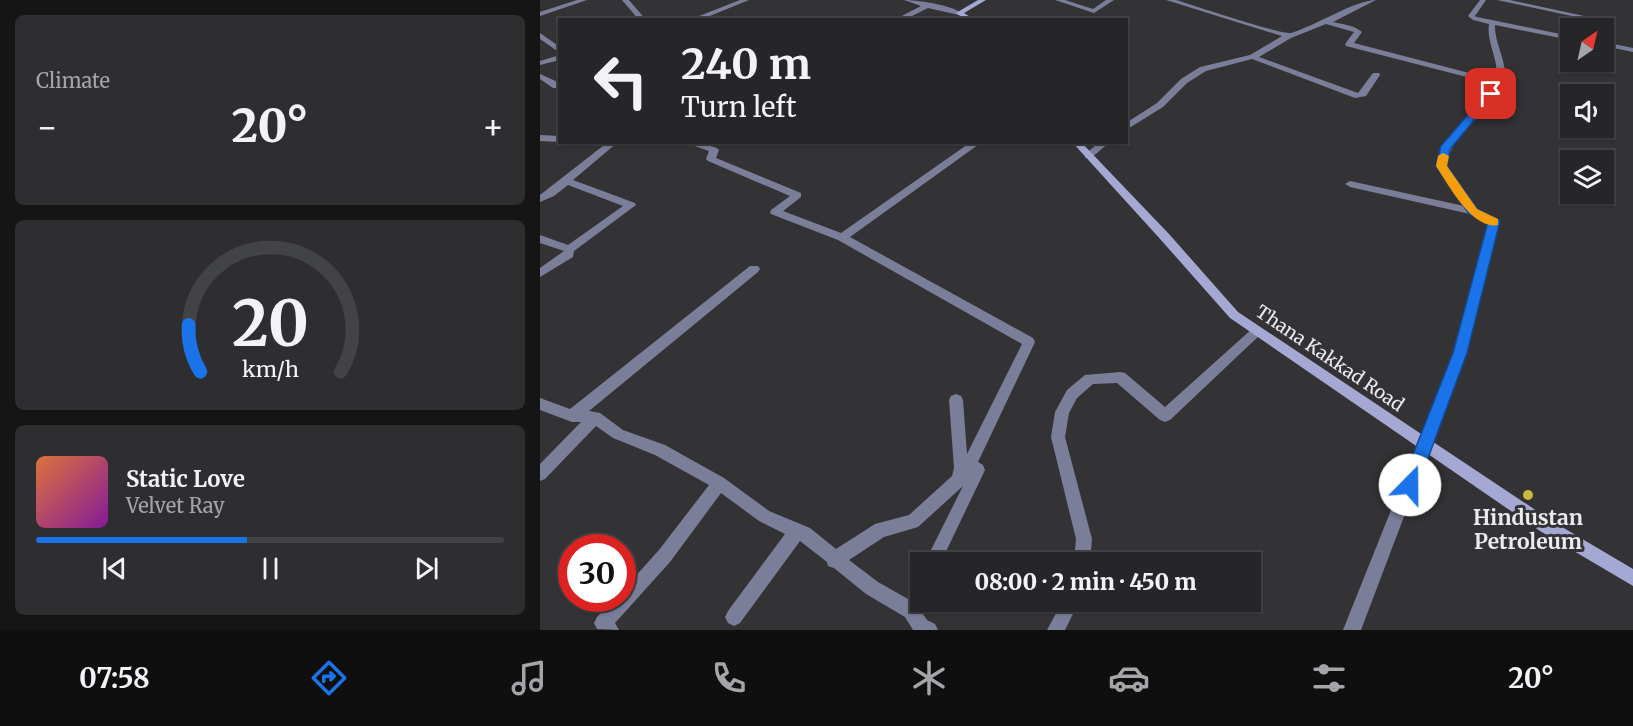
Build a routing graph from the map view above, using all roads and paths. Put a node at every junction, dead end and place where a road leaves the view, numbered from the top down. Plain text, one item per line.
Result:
1 (584, 0) edge
2 (636, 0) edge
3 (746, 0) edge
4 (907, 0) edge
5 (983, 0) edge
6 (1058, 0) edge
7 (1111, 0) edge
8 (1169, 0) edge
9 (1373, 0) edge
10 (1483, 0) edge
11 (1500, 0) edge
12 (626, 1) edge
13 (926, 7) junction
14 (959, 13) junction
15 (540, 14) edge
16 (1581, 16) dead end
17 (641, 18) edge
18 (697, 18) edge
19 (901, 18) edge
20 (968, 18) edge
21 (1326, 22) junction
22 (1492, 24) junction
23 (540, 35) edge
24 (1288, 36) junction
25 (1560, 36) edge
26 (1614, 46) edge
27 (558, 49) edge
28 (1633, 50) edge
29 (1253, 57) junction
30 (558, 58) edge
31 (540, 63) edge
32 (1376, 75) dead end
33 (540, 76) edge
34 (1499, 83) junction
35 (558, 86) edge
36 (1128, 126) edge
37 (540, 138) edge
38 (558, 139) edge
39 (612, 144) edge
40 (694, 144) edge
41 (975, 144) edge
42 (1078, 144) edge
43 (1103, 144) edge
44 (1088, 156) junction
45 (567, 181) junction
46 (1350, 184) dead end
47 (540, 199) edge
48 (1473, 211) junction
49 (842, 237) junction
50 (540, 239) edge
51 (569, 249) junction
52 (754, 268) dead end
53 (540, 273) edge
54 (1257, 331) junction
55 (956, 400) dead end
56 (540, 405) edge
57 (572, 416) junction
58 (595, 417) junction
59 (1426, 444) junction
60 (540, 474) edge
61 (719, 483) junction
62 (797, 531) junction
63 (938, 552) edge
64 (1083, 552) edge
65 (834, 560) junction
66 (1633, 578) edge
67 (910, 610) edge
68 (912, 612) edge
69 (1066, 612) edge
70 (734, 617) dead end
71 (610, 630) edge
72 (929, 630) edge
73 (1056, 630) edge
74 (1352, 630) edge

1 - 15 street
2 - 12 street
3 - 18 street
4 - 13 street
5 - 14 main road
6 - 7 street
8 - 24 street
9 - 21 street
10 - 22 street
11 - 16 street
12 - 17 street
13 - 14 street
13 - 19 street
14 - 20 main road
21 - 24 street
21 - 34 street
22 - 25 street
22 - 34 street
23 - 27 street
24 - 29 street
26 - 28 street
29 - 32 street
29 - 36 street
30 - 31 street
33 - 35 street
34 - 48 street
37 - 38 street
39 - 45 street
40 - 49 street
41 - 49 street
42 - 44 main road, Thana Kakkad Road
43 - 44 street
44 - 54 main road, Thana Kakkad Road
45 - 47 street
45 - 51 street
46 - 48 street
48 - 59 street
49 - 63 street
50 - 51 street
51 - 53 street
52 - 57 street
54 - 59 main road, Thana Kakkad Road
54 - 64 street
55 - 65 street
56 - 57 street
57 - 58 street
58 - 60 street
58 - 61 street
59 - 66 main road, Thana Kakkad Road
59 - 74 street
61 - 62 street
61 - 71 street
62 - 65 street
62 - 70 street
65 - 67 street
68 - 72 street
69 - 73 street

